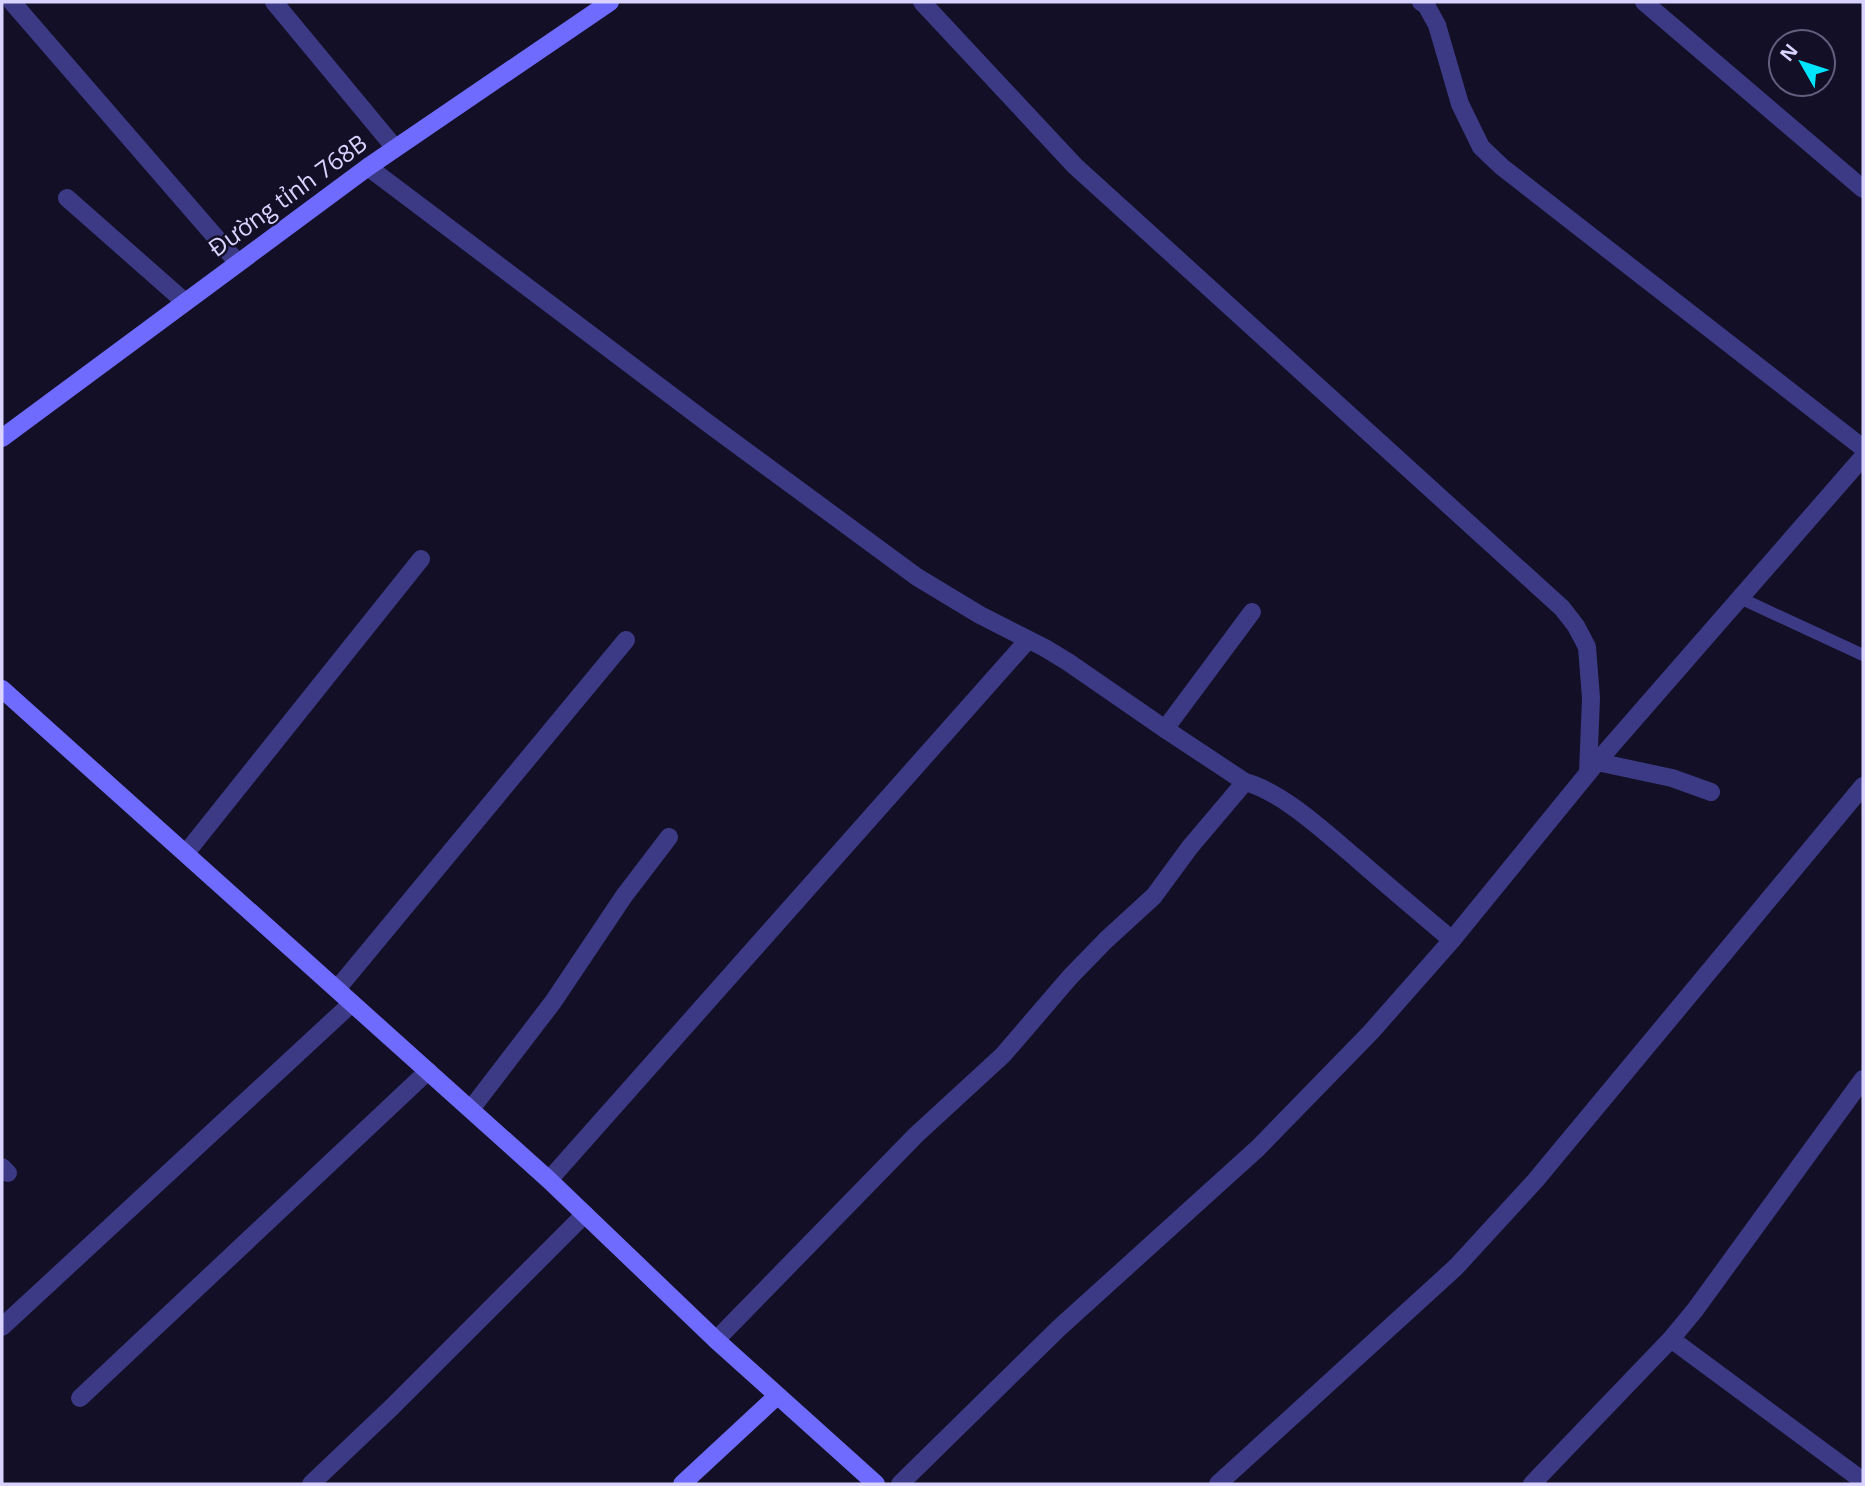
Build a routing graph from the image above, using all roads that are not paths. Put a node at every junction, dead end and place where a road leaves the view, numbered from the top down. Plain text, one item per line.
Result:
1 (12, 2) edge
2 (274, 2) edge
3 (610, 2) edge
4 (922, 2) edge
5 (1421, 2) edge
6 (1644, 2) edge
7 (395, 148) junction
8 (368, 167) junction
9 (1863, 189) edge
10 (67, 198) dead end
11 (237, 263) junction
12 (185, 302) junction
13 (3, 436) edge
14 (1863, 448) edge
15 (1863, 457) edge
16 (421, 559) dead end
17 (1740, 598) junction
18 (1252, 612) dead end
19 (626, 640) dead end
20 (1028, 640) junction
21 (1863, 655) edge
22 (2, 689) edge
23 (1165, 730) junction
24 (1593, 767) junction
25 (1245, 782) junction
26 (1863, 786) edge
27 (1711, 792) dead end
28 (669, 837) dead end
29 (186, 853) junction
30 (1452, 940) junction
31 (337, 989) junction
32 (352, 1003) junction
33 (428, 1071) junction
34 (1863, 1079) edge
35 (471, 1109) junction
36 (549, 1180) junction
37 (585, 1214) junction
38 (2, 1327) edge
39 (1671, 1339) junction
40 (716, 1340) junction
41 (777, 1396) junction
42 (80, 1398) dead end
43 (1863, 1481) edge
44 (311, 1484) edge
45 (682, 1484) edge
46 (876, 1484) edge
47 (900, 1484) edge
48 (1218, 1484) edge
49 (1532, 1484) edge

1 - 11 street
2 - 7 street
3 - 7 street, Đường tỉnh 768B
4 - 24 street
5 - 14 street
6 - 9 street
7 - 8 street, Đường tỉnh 768B
8 - 11 street, Đường tỉnh 768B
8 - 20 street
10 - 12 street
11 - 12 street, Đường tỉnh 768B
12 - 13 street, Đường tỉnh 768B
15 - 17 street
16 - 29 street
17 - 21 lane
17 - 24 street
18 - 23 street
19 - 31 street
20 - 23 street
20 - 36 street
22 - 29 street
23 - 25 street
24 - 27 street
24 - 30 street
25 - 30 street
25 - 40 street
26 - 48 street
28 - 35 street
29 - 31 street
30 - 47 street
31 - 32 street
32 - 33 street
32 - 38 street
33 - 35 street
33 - 42 street
34 - 39 street
35 - 36 street
36 - 37 street
37 - 40 street
37 - 44 street
39 - 43 street
39 - 49 street
40 - 41 street
41 - 45 street
41 - 46 street

